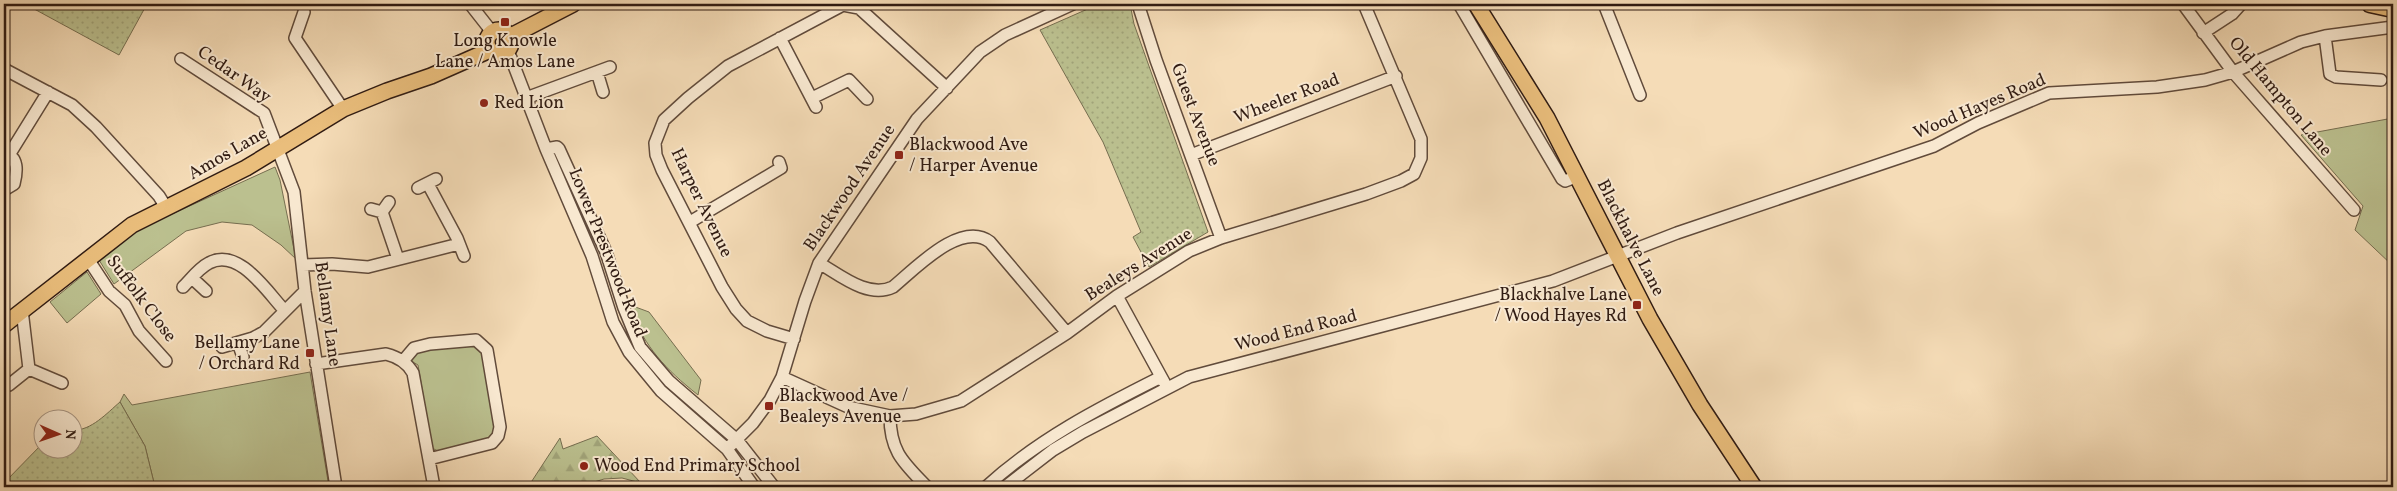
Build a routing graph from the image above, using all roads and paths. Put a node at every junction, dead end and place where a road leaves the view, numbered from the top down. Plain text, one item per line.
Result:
1 (470, 4) edge
2 (573, 4) edge
3 (1073, 4) edge
4 (1138, 4) edge
5 (1364, 4) edge
6 (1460, 4) edge
7 (1476, 4) edge
8 (1604, 4) edge
9 (2183, 4) edge
10 (2241, 4) edge
11 (2370, 4) edge
12 (1056, 7) edge
13 (2393, 9) edge
14 (304, 12) dead end
15 (2393, 27) edge
16 (492, 32) junction
17 (2203, 33) junction
18 (2326, 36) junction
19 (780, 38) junction
20 (507, 44) junction
21 (490, 50) junction
22 (180, 58) dead end
23 (610, 67) dead end
24 (4, 69) edge
25 (597, 72) junction
26 (2233, 72) junction
27 (1396, 76) junction
28 (2381, 80) dead end
29 (946, 88) junction
30 (48, 92) junction
31 (603, 92) dead end
32 (1640, 95) dead end
33 (526, 98) junction
34 (867, 99) dead end
35 (343, 109) junction
36 (276, 148) junction
37 (546, 149) junction
38 (6, 154) edge
39 (1191, 155) junction
40 (779, 162) dead end
41 (1578, 176) junction
42 (427, 184) dead end
43 (4, 190) edge
44 (167, 208) junction
45 (381, 208) dead end
46 (2354, 210) dead end
47 (690, 222) junction
48 (1221, 238) junction
49 (459, 244) junction
50 (464, 256) dead end
51 (1617, 256) junction
52 (88, 259) junction
53 (398, 260) junction
54 (819, 263) junction
55 (303, 265) junction
56 (192, 278) junction
57 (183, 287) dead end
58 (206, 291) dead end
59 (306, 291) junction
60 (1117, 296) junction
61 (22, 310) junction
62 (284, 311) junction
63 (4, 325) edge
64 (1067, 333) junction
65 (794, 340) junction
66 (238, 343) junction
67 (222, 348) dead end
68 (243, 358) dead end
69 (166, 361) dead end
70 (403, 361) junction
71 (316, 364) junction
72 (29, 369) junction
73 (1161, 377) junction
74 (782, 378) junction
75 (62, 384) dead end
76 (9, 385) dead end
77 (1168, 389) junction
78 (890, 416) junction
79 (736, 440) junction
80 (726, 449) junction
81 (429, 459) junction
82 (336, 487) edge
83 (434, 487) edge
84 (754, 487) edge
85 (774, 487) edge
86 (927, 487) edge
87 (986, 487) edge
88 (1005, 487) edge
89 (1754, 487) edge

1 - 16 street
2 - 20 main road
3 - 12 street, Blackwood Avenue
4 - 39 street, Guest Avenue
5 - 27 street, Bealeys Avenue
6 - 41 street
7 - 41 main road, Blackhalve Lane
8 - 32 street
9 - 17 street, Old Hampton Lane
10 - 17 street
11 - 13 highway
12 - 29 street, Blackwood Avenue
14 - 35 street
15 - 18 street, Wood Hayes Road
16 - 20 main road
16 - 21 main road
17 - 26 street, Old Hampton Lane
18 - 26 street, Wood Hayes Road
18 - 28 street
19 - 29 street, Harper Avenue
19 - 34 street
19 - 47 street, Harper Avenue
20 - 21 main road
20 - 33 street, Lower Prestwood Road
21 - 35 main road, Amos Lane
22 - 36 street, Cedar Way
23 - 25 street
24 - 30 street
25 - 31 street
25 - 33 street
26 - 46 street, Old Hampton Lane
26 - 51 street, Wood Hayes Road
27 - 39 street, Wheeler Road
27 - 48 street, Bealeys Avenue
29 - 54 street, Blackwood Avenue
30 - 38 street
30 - 44 street
33 - 37 street, Lower Prestwood Road
35 - 36 main road, Amos Lane
36 - 44 main road, Amos Lane
36 - 55 street, Bellamy Lane
37 - 79 street
37 - 80 street, Lower Prestwood Road
38 - 43 street
39 - 48 street, Guest Avenue
40 - 47 street
41 - 51 main road, Blackhalve Lane
42 - 49 street
44 - 52 main road, Amos Lane
45 - 53 street
47 - 65 street, Harper Avenue
48 - 60 street, Bealeys Avenue
49 - 50 street
49 - 53 street
51 - 77 street, Wood End Road
51 - 89 main road, Blackhalve Lane
52 - 61 main road, Amos Lane
52 - 69 street, Suffolk Close
53 - 55 street
54 - 64 street
54 - 65 street, Blackwood Avenue
55 - 59 street, Bellamy Lane
56 - 57 street
56 - 58 street
56 - 62 street
59 - 62 street
59 - 71 street, Bellamy Lane
60 - 64 street, Bealeys Avenue
60 - 73 street
61 - 63 main road, Amos Lane
61 - 72 street
62 - 66 street
64 - 78 street, Bealeys Avenue
65 - 74 street, Blackwood Avenue
66 - 67 street
66 - 68 street
70 - 71 street
70 - 81 street
70 - 81 street
71 - 82 street, Bellamy Lane
72 - 75 street
72 - 76 street
73 - 77 street
73 - 87 street
74 - 78 street, Bealeys Avenue
74 - 79 street, Blackwood Avenue
77 - 88 street, Wood End Road
78 - 86 street
79 - 80 street, Blackwood Avenue
79 - 85 street
80 - 84 street, Lower Prestwood Road
81 - 83 street

